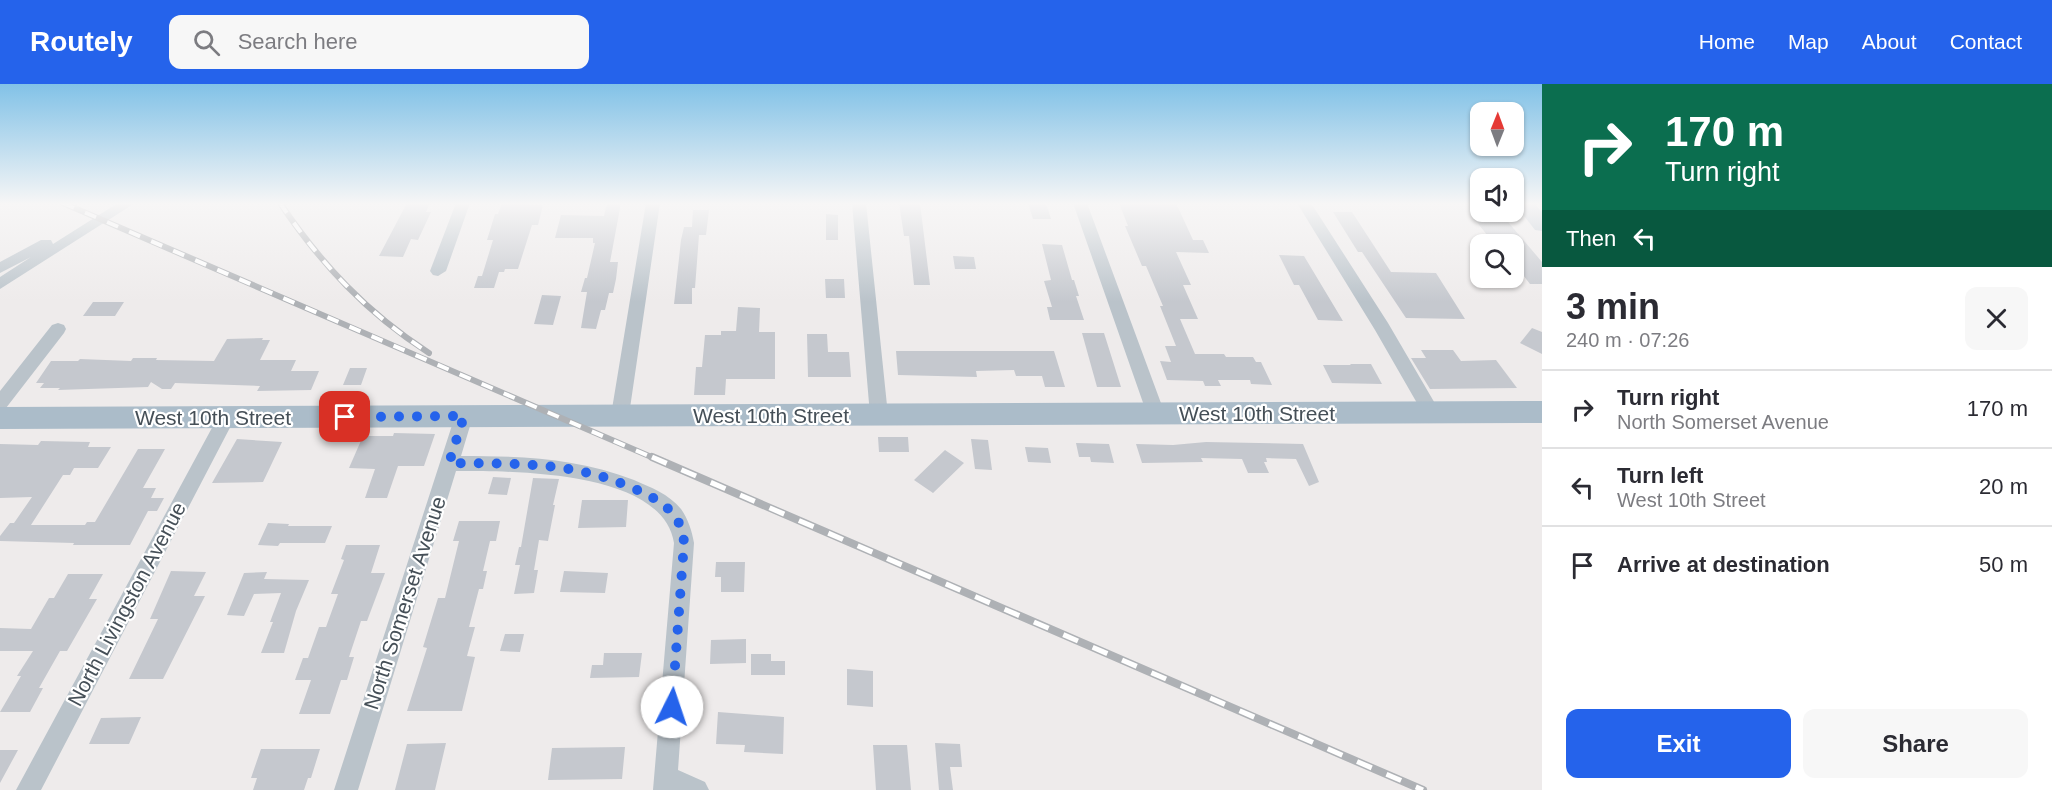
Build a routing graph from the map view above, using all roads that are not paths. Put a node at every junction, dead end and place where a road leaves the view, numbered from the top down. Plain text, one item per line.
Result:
1 (58, 236) edge
2 (76, 236) edge
3 (451, 236) edge
4 (648, 236) edge
5 (862, 236) edge
6 (1092, 236) edge
7 (1325, 236) edge
8 (0, 268) edge
9 (438, 271) dead end
10 (0, 284) edge
11 (58, 329) dead end
12 (0, 403) edge
13 (1431, 412) junction
14 (1542, 412) edge
15 (1156, 414) junction
16 (620, 415) junction
17 (879, 415) junction
18 (464, 416) junction
19 (0, 418) edge
20 (226, 418) junction
21 (449, 463) junction
22 (666, 784) edge
23 (28, 790) edge
24 (346, 790) edge
25 (697, 790) edge

1 - 8 street
2 - 10 street
3 - 9 street
4 - 16 street
5 - 17 street
6 - 15 street
7 - 13 street
11 - 12 street
13 - 14 main road, West 10th Street
13 - 15 main road, West 10th Street
15 - 17 main road, West 10th Street
16 - 17 main road, West 10th Street
16 - 18 main road, West 10th Street
18 - 20 main road, West 10th Street
18 - 21 street, North Somerset Avenue
19 - 20 main road, West 10th Street
20 - 23 street, North Livingston Avenue
21 - 22 street
21 - 24 street, North Somerset Avenue
22 - 25 street

